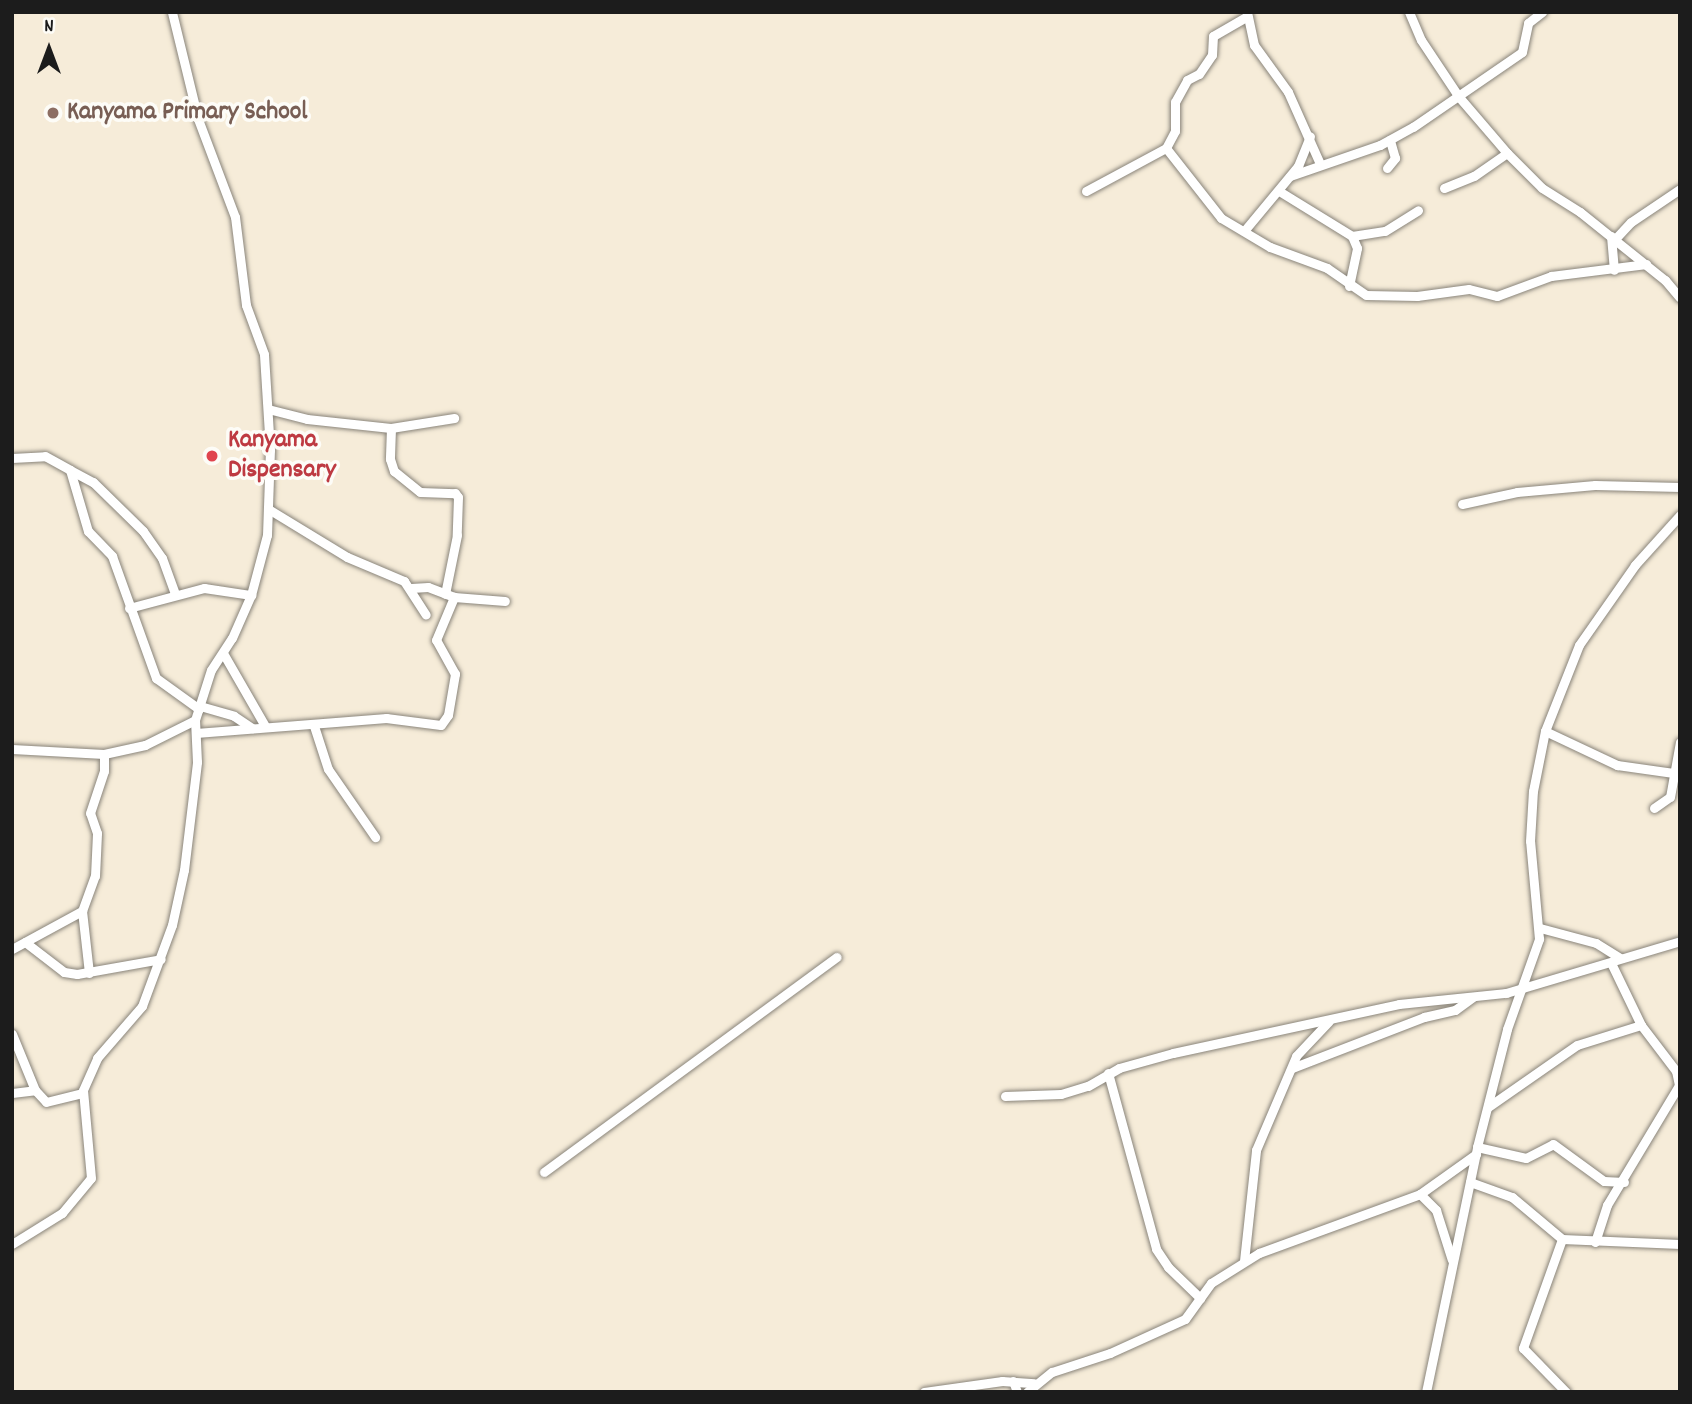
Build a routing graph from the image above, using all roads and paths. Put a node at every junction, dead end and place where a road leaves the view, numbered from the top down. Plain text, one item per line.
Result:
1 (172, 12) edge
2 (1409, 12) edge
3 (1542, 12) edge
4 (1247, 14) edge
5 (1459, 97) junction
6 (1310, 134) junction
7 (1390, 140) junction
8 (1166, 148) junction
9 (1507, 153) junction
10 (1320, 164) junction
11 (1387, 168) dead end
12 (1290, 176) junction
13 (1444, 188) dead end
14 (1680, 188) edge
15 (1086, 191) dead end
16 (1279, 191) junction
17 (1418, 210) dead end
18 (1244, 231) junction
19 (1367, 235) junction
20 (1352, 236) junction
21 (1613, 238) junction
22 (1357, 248) junction
23 (1646, 264) junction
24 (1614, 270) junction
25 (1675, 285) edge
26 (1349, 286) junction
27 (1680, 298) edge
28 (268, 409) junction
29 (454, 418) dead end
30 (391, 428) junction
31 (12, 457) edge
32 (70, 470) junction
33 (1680, 487) edge
34 (1462, 504) dead end
35 (270, 510) junction
36 (1680, 515) edge
37 (411, 588) junction
38 (175, 594) junction
39 (251, 595) junction
40 (449, 595) junction
41 (505, 601) dead end
42 (129, 608) junction
43 (426, 615) dead end
44 (223, 653) junction
45 (199, 708) junction
46 (195, 720) junction
47 (265, 726) junction
48 (314, 726) junction
49 (252, 727) junction
50 (1545, 731) junction
51 (196, 733) junction
52 (1680, 742) edge
53 (12, 750) edge
54 (104, 754) junction
55 (1673, 774) junction
56 (1654, 808) dead end
57 (374, 837) dead end
58 (82, 912) junction
59 (1540, 928) junction
60 (1680, 941) edge
61 (17, 946) edge
62 (837, 957) dead end
63 (161, 958) junction
64 (1616, 960) junction
65 (89, 973) junction
66 (1522, 989) junction
67 (1473, 998) junction
68 (1330, 1020) junction
69 (1641, 1025) junction
70 (12, 1034) edge
71 (1292, 1068) junction
72 (1108, 1073) junction
73 (1678, 1073) edge
74 (35, 1090) junction
75 (1679, 1090) edge
76 (12, 1093) edge
77 (82, 1093) junction
78 (1005, 1096) dead end
79 (1488, 1107) junction
80 (1477, 1151) junction
81 (544, 1172) dead end
82 (1471, 1182) junction
83 (1624, 1182) junction
84 (1420, 1194) junction
85 (1562, 1239) junction
86 (1595, 1242) junction
87 (12, 1244) edge
88 (1680, 1244) edge
89 (1244, 1261) junction
90 (1452, 1262) junction
91 (1200, 1298) junction
92 (1013, 1381) junction
93 (1034, 1382) junction
94 (923, 1392) edge
95 (1017, 1392) edge
96 (1027, 1392) edge
97 (1426, 1392) edge
98 (1566, 1392) edge

1 - 28 street
2 - 5 street
3 - 5 street
4 - 6 street
4 - 8 street
5 - 7 street
5 - 9 street
6 - 10 street
6 - 12 street
7 - 10 street
7 - 11 street
8 - 15 street
8 - 18 street
9 - 13 street
9 - 21 street
10 - 12 street
12 - 16 street
14 - 21 street
16 - 18 street
16 - 20 street
17 - 19 street
18 - 26 street
19 - 20 street
19 - 22 street
20 - 22 street
21 - 23 street
21 - 24 street
22 - 26 street
23 - 24 street
23 - 25 street
24 - 26 street
25 - 27 street
28 - 30 street
28 - 35 street
29 - 30 street
30 - 40 street
31 - 32 street
32 - 38 street
32 - 42 street
33 - 34 street
35 - 37 street
35 - 39 street
36 - 50 street
37 - 40 street
37 - 43 street
38 - 39 street
38 - 42 street
39 - 44 street
40 - 41 street
40 - 48 street
42 - 45 street
44 - 45 street
44 - 47 street
45 - 46 street
45 - 49 street
46 - 51 street
46 - 54 street
47 - 48 street
47 - 49 street
48 - 57 street
49 - 51 street
50 - 55 street
50 - 59 street
51 - 63 street
52 - 55 street
53 - 54 street
54 - 58 street
55 - 56 street
58 - 61 street
58 - 65 street
59 - 64 street
59 - 66 street
60 - 64 street
61 - 65 street
62 - 81 street
63 - 65 street
63 - 77 street
64 - 66 street
64 - 69 street
66 - 67 street
66 - 79 street
67 - 68 street
67 - 71 street
68 - 71 street
68 - 72 street
69 - 73 street
69 - 79 street
70 - 74 street
71 - 89 street
72 - 78 street
72 - 91 street
73 - 75 street
74 - 76 street
74 - 77 street
75 - 83 street
77 - 87 street
79 - 80 street
80 - 82 street
80 - 83 street
80 - 84 street
82 - 85 street
82 - 90 street
83 - 86 street
84 - 89 street
84 - 90 street
85 - 86 street
85 - 98 street
86 - 88 street
89 - 91 street
90 - 97 street
91 - 93 street
92 - 93 street
92 - 94 street
92 - 95 street
93 - 96 street

